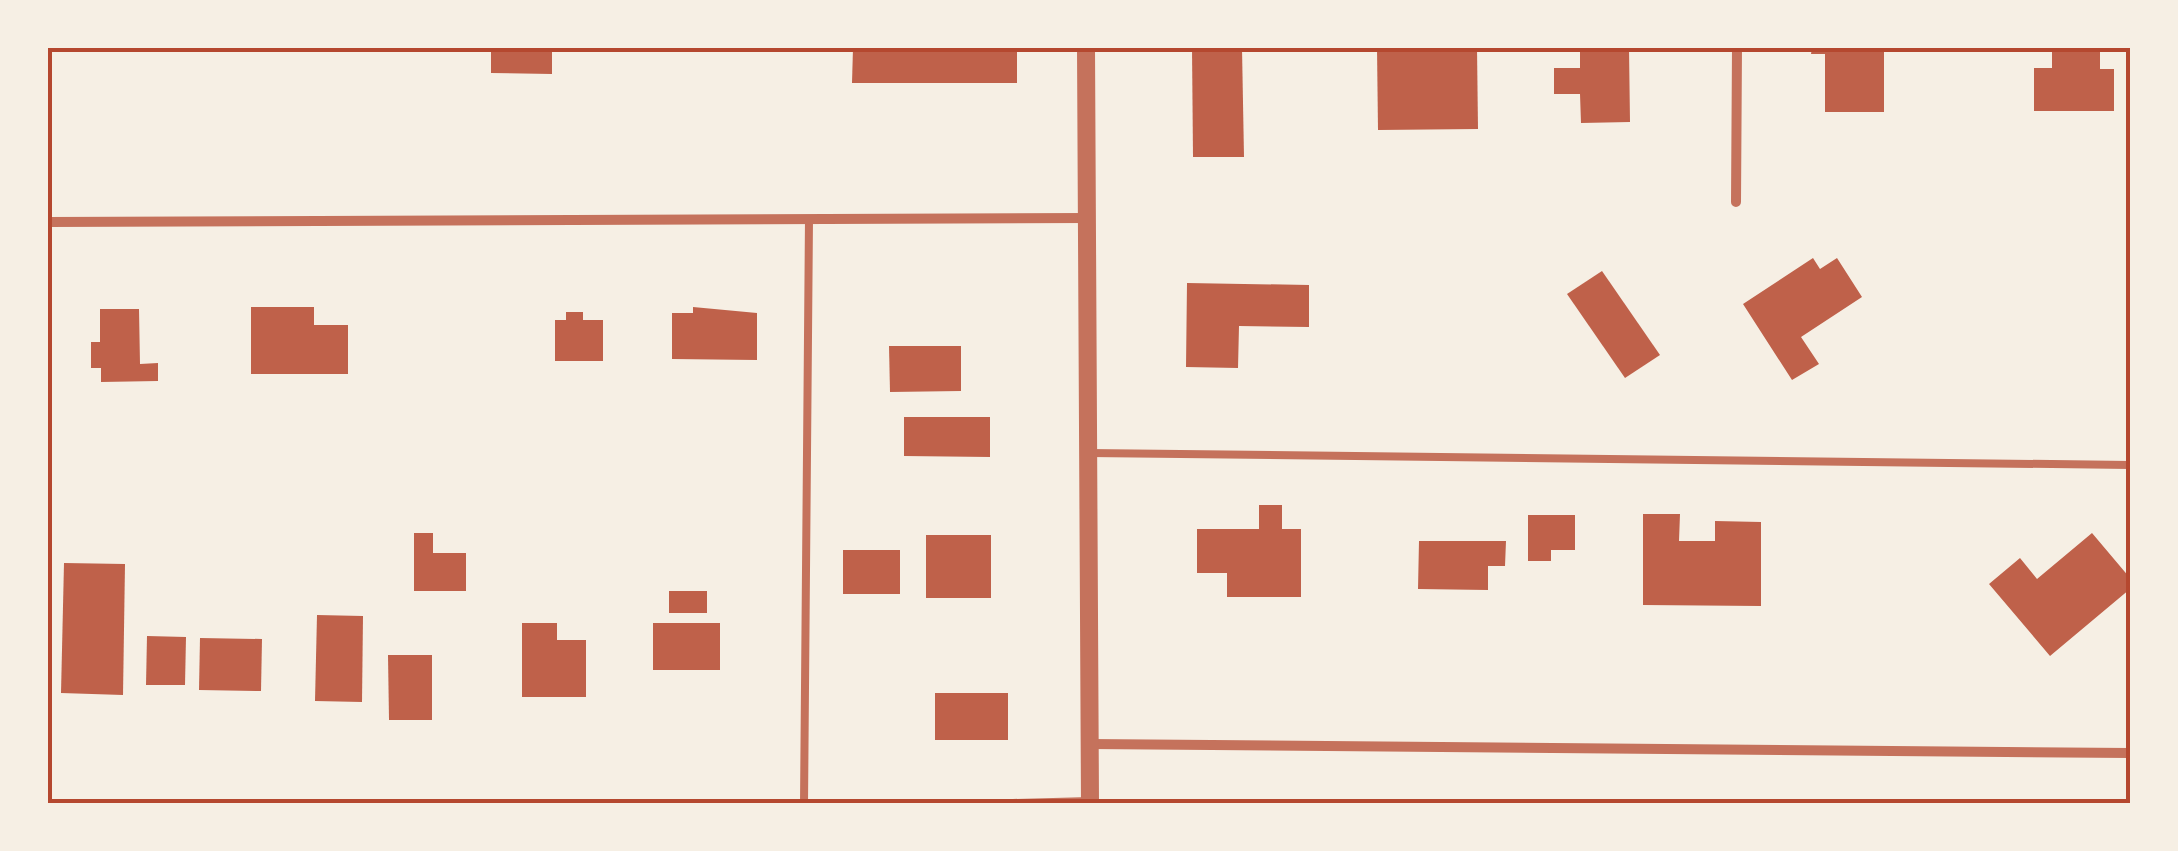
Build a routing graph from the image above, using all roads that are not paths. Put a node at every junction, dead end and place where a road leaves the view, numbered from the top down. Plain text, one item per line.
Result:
1 (1086, 48) edge
2 (1738, 48) edge
3 (1736, 202) dead end
4 (1088, 218) junction
5 (809, 219) junction
6 (48, 222) edge
7 (1088, 453) junction
8 (2130, 465) edge
9 (1090, 744) junction
10 (2130, 753) edge
11 (1090, 803) edge
12 (804, 804) edge
13 (1012, 804) edge

1 - 4 street
2 - 3 street
4 - 5 street
4 - 7 street
5 - 6 street
5 - 12 lane
7 - 8 lane
7 - 9 street
9 - 10 street
9 - 11 street
11 - 13 street

